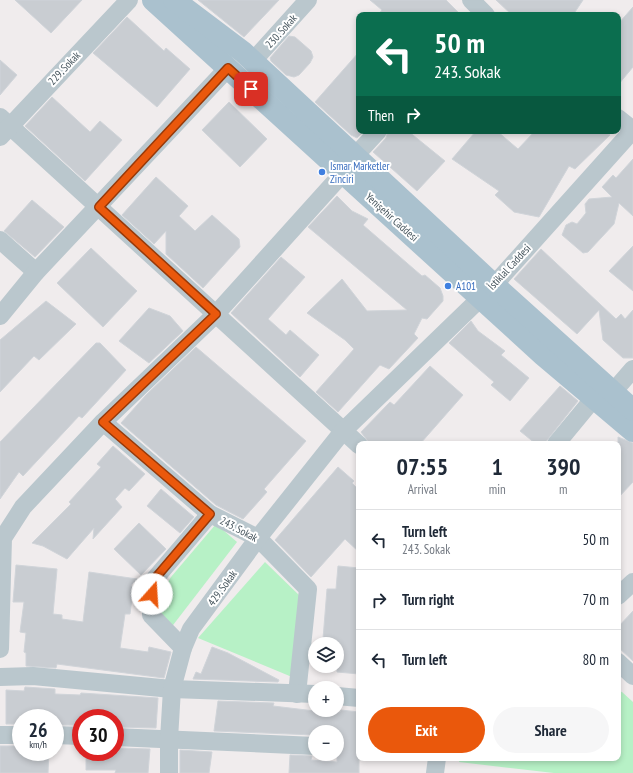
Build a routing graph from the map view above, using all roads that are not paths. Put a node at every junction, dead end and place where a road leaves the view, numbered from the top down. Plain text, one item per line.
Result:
1 (129, 0) edge
2 (153, 0) edge
3 (174, 0) edge
4 (308, 0) edge
5 (253, 61) junction
6 (228, 68) junction
7 (621, 120) edge
8 (4, 127) edge
9 (633, 130) edge
10 (375, 134) edge
11 (349, 165) junction
12 (99, 207) junction
13 (0, 240) edge
14 (36, 272) junction
15 (487, 291) junction
16 (216, 314) junction
17 (0, 316) edge
18 (633, 369) edge
19 (604, 395) junction
20 (633, 410) edge
21 (103, 422) junction
22 (343, 431) junction
23 (633, 432) edge
24 (559, 441) edge
25 (356, 442) edge
26 (0, 514) edge
27 (19, 514) junction
28 (210, 514) junction
29 (258, 538) junction
30 (633, 582) edge
31 (621, 593) edge
32 (183, 648) junction
33 (0, 649) edge
34 (621, 665) edge
35 (633, 676) edge
36 (0, 677) edge
37 (172, 689) junction
38 (297, 694) junction
39 (308, 694) edge
40 (344, 697) edge
41 (356, 698) edge
42 (0, 735) edge
43 (12, 735) edge
44 (124, 737) edge
45 (169, 739) junction
46 (308, 746) edge
47 (436, 761) edge
48 (169, 773) edge
49 (434, 773) edge

1 - 8 street, 229. Sokak
2 - 6 main road, Yenişehir Caddesi
3 - 5 main road, Yenişehir Caddesi
4 - 5 street, 230. Sokak
5 - 11 main road, Yenişehir Caddesi
6 - 11 main road, Yenişehir Caddesi
6 - 12 street
7 - 9 street
8 - 12 street
9 - 15 street, İstiklal Caddesi
10 - 11 street
11 - 15 main road, Yenişehir Caddesi
11 - 16 street
12 - 14 street
12 - 16 street
13 - 14 street
14 - 17 street
15 - 19 main road, Yenişehir Caddesi
15 - 22 street, İstiklal Caddesi
16 - 21 street
16 - 22 street
18 - 19 street
19 - 20 main road, Yenişehir Caddesi
19 - 23 main road, Yenişehir Caddesi
19 - 24 street
21 - 27 street
21 - 28 street, 243. Sokak
22 - 25 street
22 - 29 street, 429. Sokak
26 - 27 street
27 - 33 street
28 - 29 street, 243. Sokak
28 - 32 street
29 - 32 street, 429. Sokak
29 - 38 street, 243. Sokak
30 - 31 street
32 - 37 street, 429. Sokak
34 - 35 street
36 - 37 street
37 - 38 street
37 - 45 street, 429. Sokak
38 - 39 street
40 - 41 street
42 - 43 street
44 - 45 street
45 - 46 street
45 - 48 street, 429. Sokak
47 - 49 street

